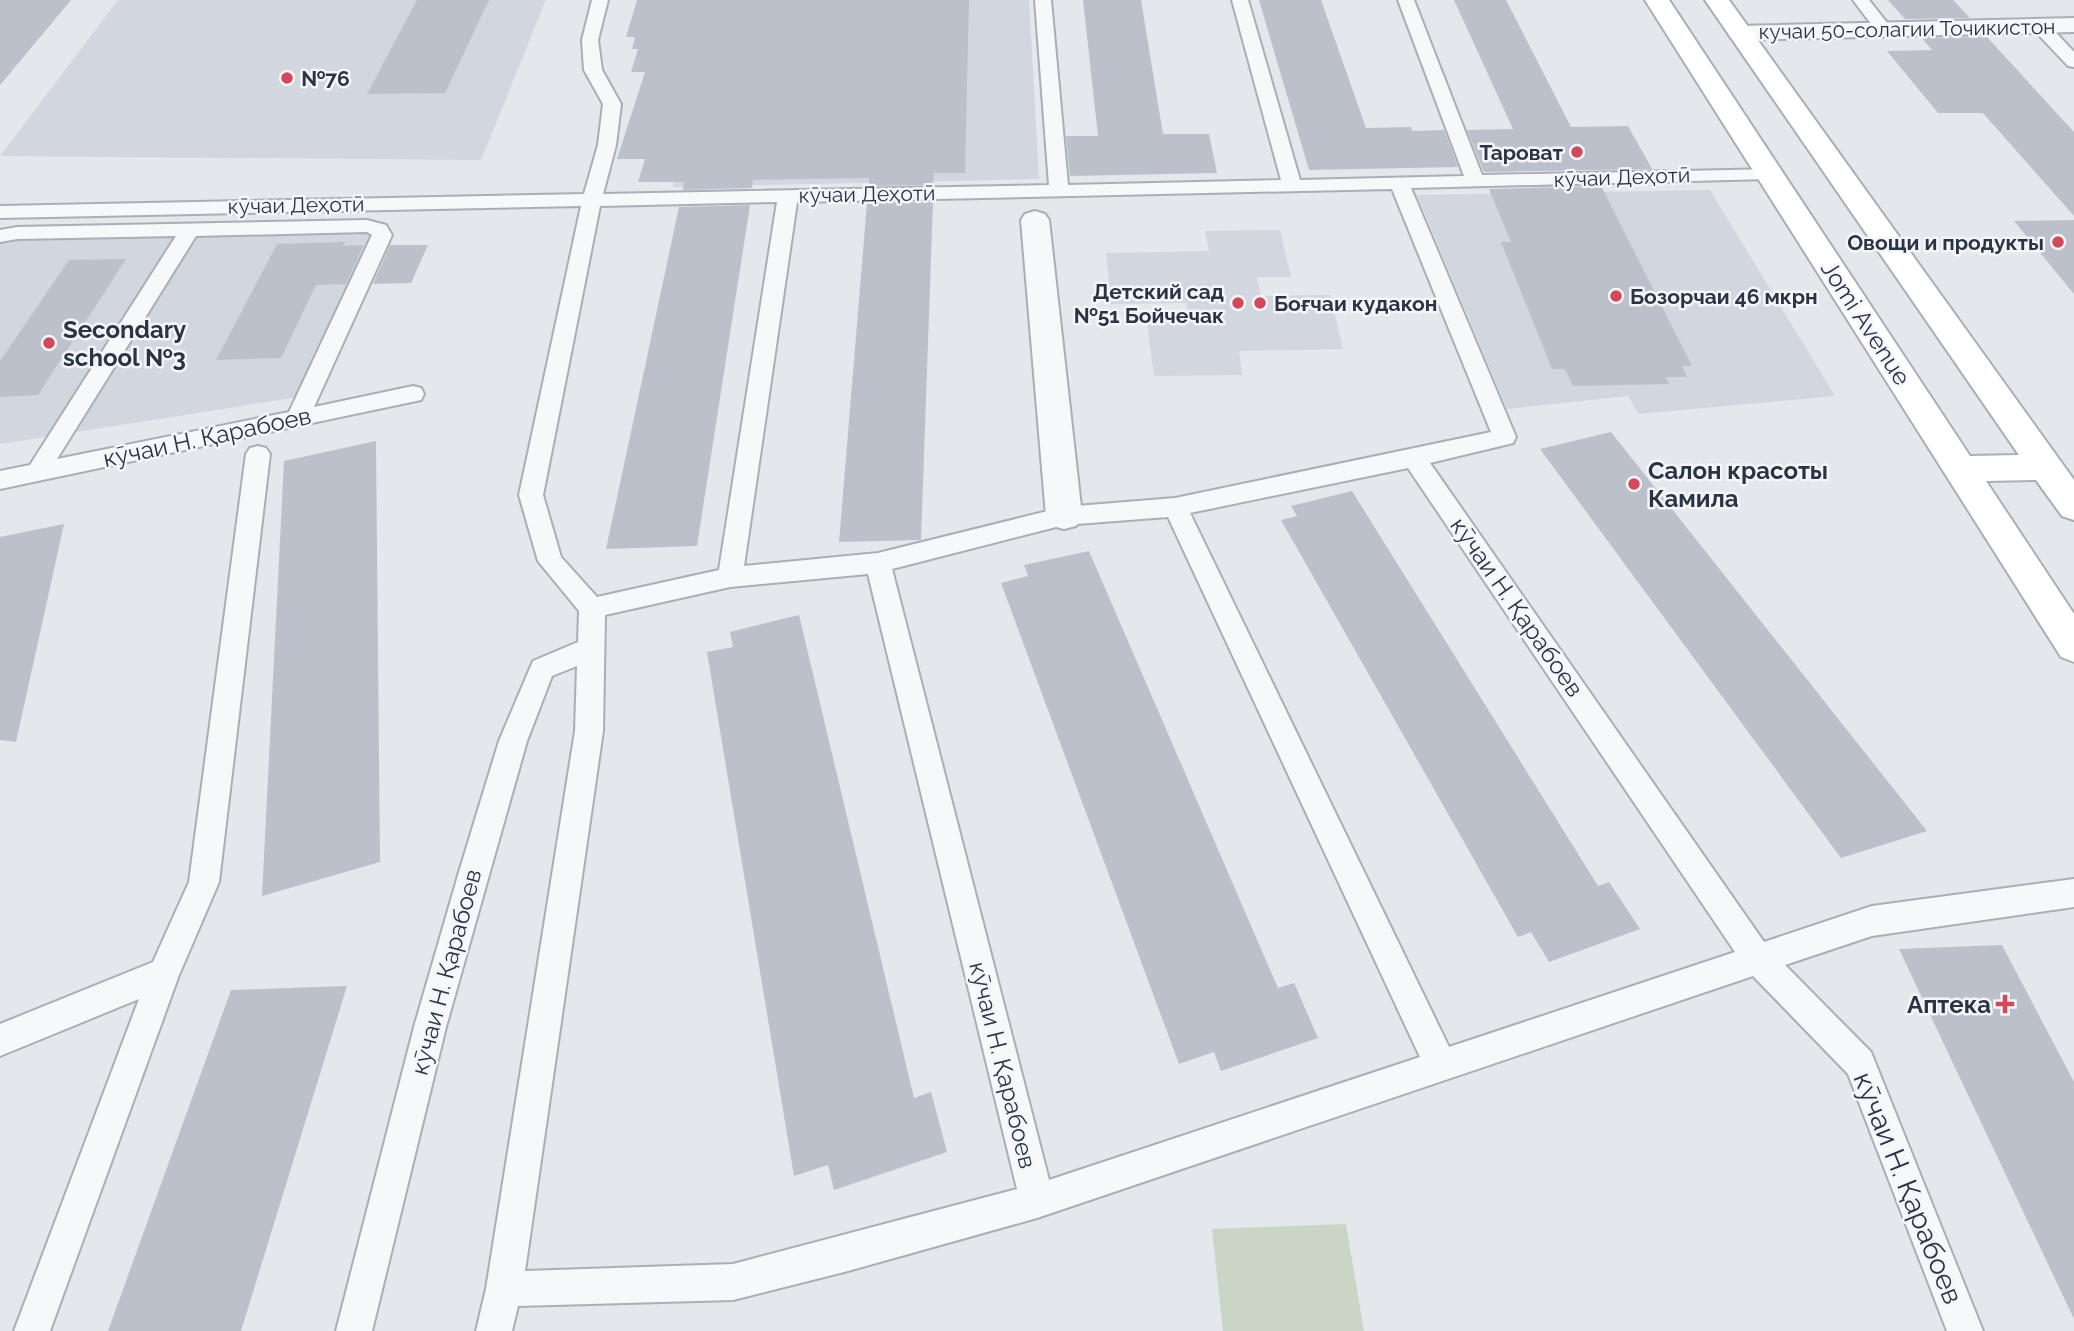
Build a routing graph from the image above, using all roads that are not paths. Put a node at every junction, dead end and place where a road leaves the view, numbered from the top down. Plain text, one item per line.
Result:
1 (600, 0) edge
2 (1043, 0) edge
3 (1240, 0) edge
4 (1406, 0) edge
5 (1657, 0) edge
6 (1717, 0) edge
7 (1861, 0) edge
8 (2074, 25) edge
9 (2040, 26) junction
10 (1884, 29) junction
11 (1740, 33) junction
12 (2074, 62) edge
13 (1770, 173) junction
14 (1475, 181) junction
15 (1399, 183) junction
16 (1292, 186) junction
17 (1059, 190) junction
18 (788, 196) junction
19 (592, 199) junction
20 (0, 212) edge
21 (1035, 220) dead end
22 (189, 231) junction
23 (0, 236) edge
24 (414, 394) dead end
25 (298, 417) junction
26 (258, 454) dead end
27 (1414, 458) junction
28 (2046, 467) junction
29 (1961, 469) junction
30 (37, 473) junction
31 (0, 480) edge
32 (1175, 507) junction
33 (2074, 507) edge
34 (1064, 516) junction
35 (878, 563) junction
36 (730, 577) junction
37 (592, 608) junction
38 (2071, 637) edge
39 (590, 649) junction
40 (2074, 893) edge
41 (1758, 958) junction
42 (164, 972) junction
43 (0, 1040) edge
44 (1441, 1066) junction
45 (1037, 1201) junction
46 (504, 1289) junction
47 (32, 1331) edge
48 (354, 1331) edge
49 (494, 1331) edge
50 (1965, 1331) edge

1 - 19 lane
2 - 17 lane
3 - 16 lane
4 - 14 lane
5 - 13 main road, Jomi Avenue
6 - 11 main road
7 - 10 lane
8 - 9 street, кучаи 50-солагии Точикистон
9 - 10 street, кучаи 50-солагии Точикистон
9 - 12 lane
10 - 11 street, кучаи 50-солагии Точикистон
11 - 28 main road
13 - 14 lane, кӯчаи Деҳотӣ
13 - 29 main road, Jomi Avenue
14 - 15 lane, кӯчаи Деҳотӣ
15 - 16 lane, кӯчаи Деҳотӣ
15 - 27 lane
16 - 17 lane, кӯчаи Деҳотӣ
17 - 18 lane, кӯчаи Деҳотӣ
18 - 19 lane, кӯчаи Деҳотӣ
18 - 36 lane
19 - 20 lane, кӯчаи Деҳотӣ
19 - 37 lane
21 - 34 street
22 - 23 lane
22 - 25 lane
22 - 30 lane
24 - 25 lane, кӯчаи Н. Қарабоев
25 - 30 lane, кӯчаи Н. Қарабоев
26 - 42 lane, кӯчаи Н. Қарабоев
27 - 32 lane
27 - 41 lane, кӯчаи Н. Қарабоев
28 - 29 main road
28 - 33 main road
29 - 38 main road, Jomi Avenue
30 - 31 lane, кӯчаи Н. Қарабоев
32 - 34 lane
32 - 44 lane
34 - 35 lane
35 - 36 lane
35 - 45 lane, кӯчаи Н. Қарабоев
36 - 37 lane
37 - 39 lane
39 - 46 lane
39 - 48 lane, кӯчаи Н. Қарабоев
40 - 41 lane, кӯчаи Н. Қарабоев
41 - 44 lane, кӯчаи Н. Қарабоев
41 - 50 lane, кӯчаи Н. Қарабоев
42 - 43 lane
42 - 47 lane, кӯчаи Н. Қарабоев
44 - 45 lane, кӯчаи Н. Қарабоев
45 - 46 lane, кӯчаи Н. Қарабоев
46 - 49 lane

